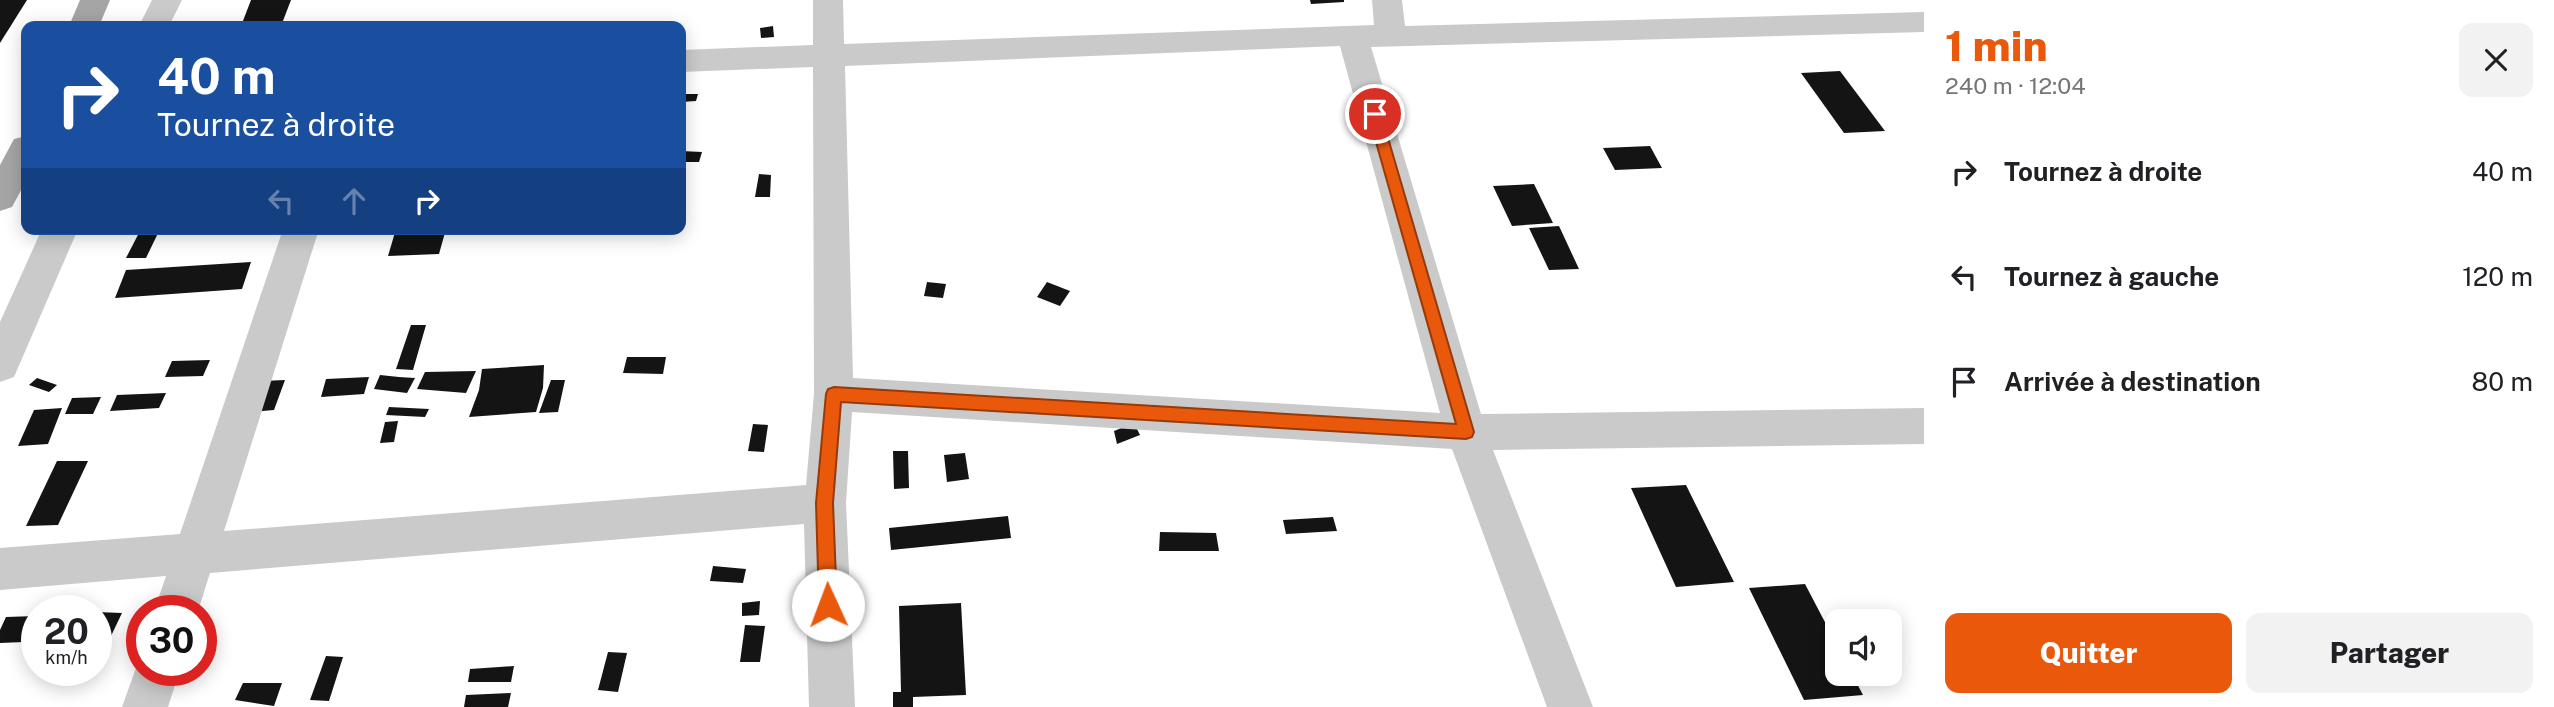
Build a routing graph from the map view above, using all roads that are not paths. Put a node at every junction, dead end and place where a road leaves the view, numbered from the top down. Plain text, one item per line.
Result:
1 (95, 0) edge
2 (167, 0) edge
3 (828, 0) edge
4 (1387, 0) edge
5 (86, 21) edge
6 (156, 21) edge
7 (1924, 22) edge
8 (1352, 35) junction
9 (1390, 37) junction
10 (830, 54) junction
11 (686, 61) edge
12 (21, 158) edge
13 (0, 198) edge
14 (57, 235) edge
15 (300, 235) edge
16 (0, 365) edge
17 (834, 394) junction
18 (1924, 426) edge
19 (1466, 432) junction
20 (825, 503) junction
21 (194, 554) junction
22 (0, 569) edge
23 (181, 595) edge
24 (152, 686) edge
25 (145, 707) edge
26 (832, 707) edge
27 (1570, 707) edge

1 - 5 main road
2 - 6 street
3 - 10 street
4 - 9 street
7 - 9 street
8 - 9 street
8 - 10 street
8 - 19 street
10 - 11 street
10 - 17 street
12 - 13 main road
14 - 16 street
15 - 21 street
17 - 19 street
17 - 20 street
18 - 19 street
19 - 27 street
20 - 21 street
20 - 26 street
21 - 22 street
21 - 23 street
24 - 25 street

